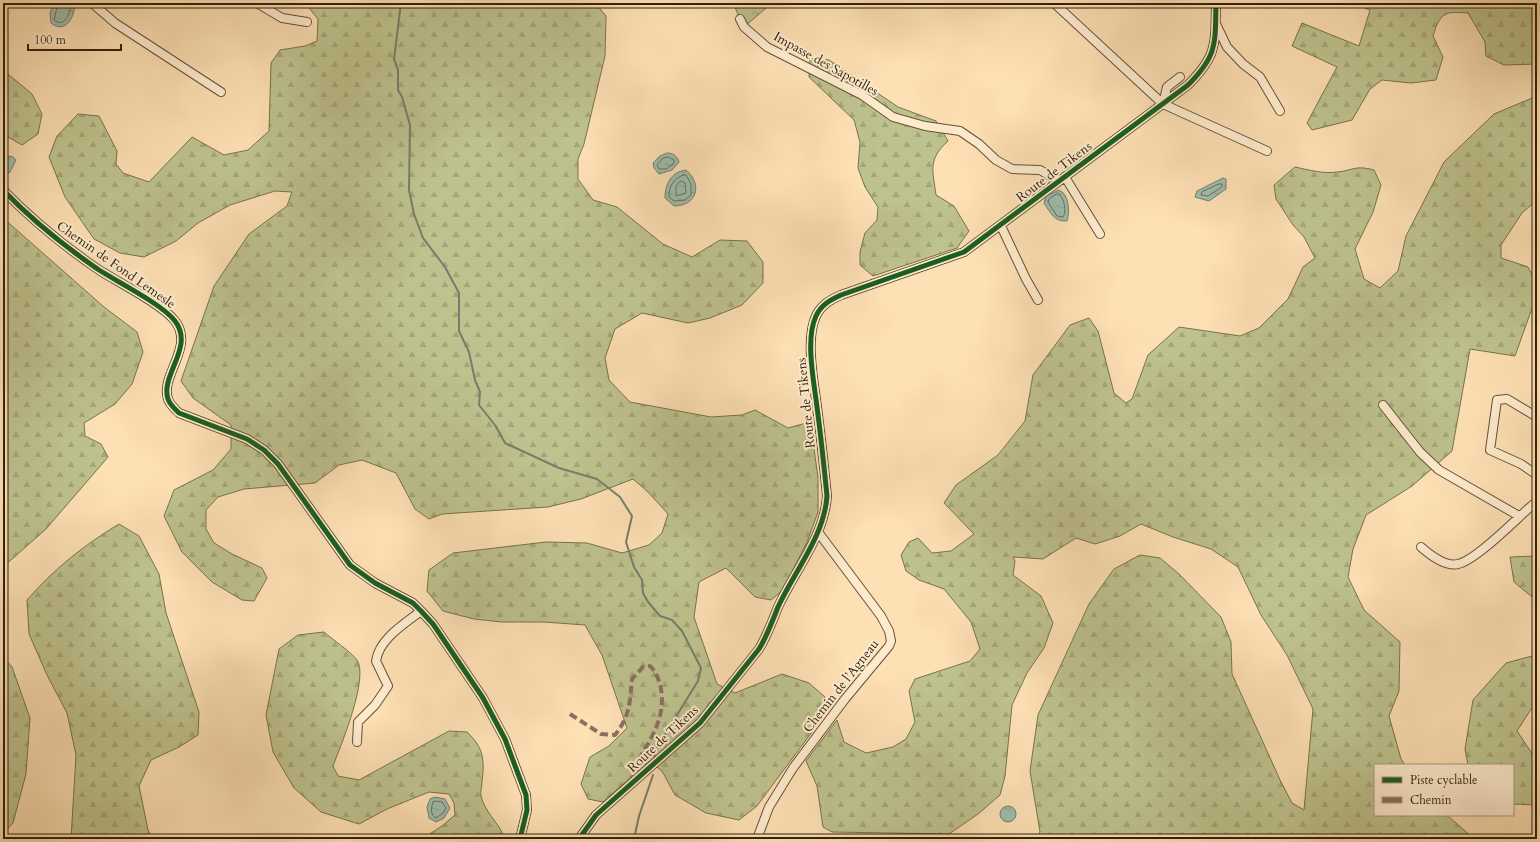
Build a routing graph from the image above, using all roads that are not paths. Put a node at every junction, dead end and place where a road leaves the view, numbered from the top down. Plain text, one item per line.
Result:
1 (92, 3) edge
2 (258, 3) edge
3 (1054, 3) edge
4 (1216, 3) edge
5 (740, 19) dead end
6 (307, 22) dead end
7 (1216, 23) junction
8 (1180, 77) dead end
9 (221, 92) dead end
10 (1163, 104) junction
11 (1280, 111) dead end
12 (1267, 151) dead end
13 (1062, 179) junction
14 (3, 190) edge
15 (1001, 226) junction
16 (1100, 234) dead end
17 (1038, 300) dead end
18 (1383, 406) dead end
19 (1537, 416) edge
20 (1537, 476) edge
21 (1537, 501) edge
22 (1519, 516) junction
23 (818, 532) junction
24 (1421, 547) dead end
25 (421, 611) junction
26 (357, 742) dead end
27 (520, 839) edge
28 (579, 839) edge
29 (757, 839) edge

1 - 9 street
2 - 6 street
3 - 10 street
4 - 7 street, Route de Tikens
5 - 13 street, Impasse des Sapotilles
7 - 10 street, Route de Tikens
7 - 11 street
8 - 10 street
10 - 12 street
10 - 13 street, Route de Tikens
13 - 15 street, Route de Tikens
13 - 16 street
14 - 25 street, Chemin de Fond Lemesle
15 - 17 street
15 - 23 street, Route de Tikens
18 - 22 street
19 - 20 street
21 - 22 street
22 - 24 street
23 - 28 street, Route de Tikens
23 - 29 street, Chemin de l’Agneau
25 - 26 street
25 - 27 street, Chemin de Fond Lemesle

